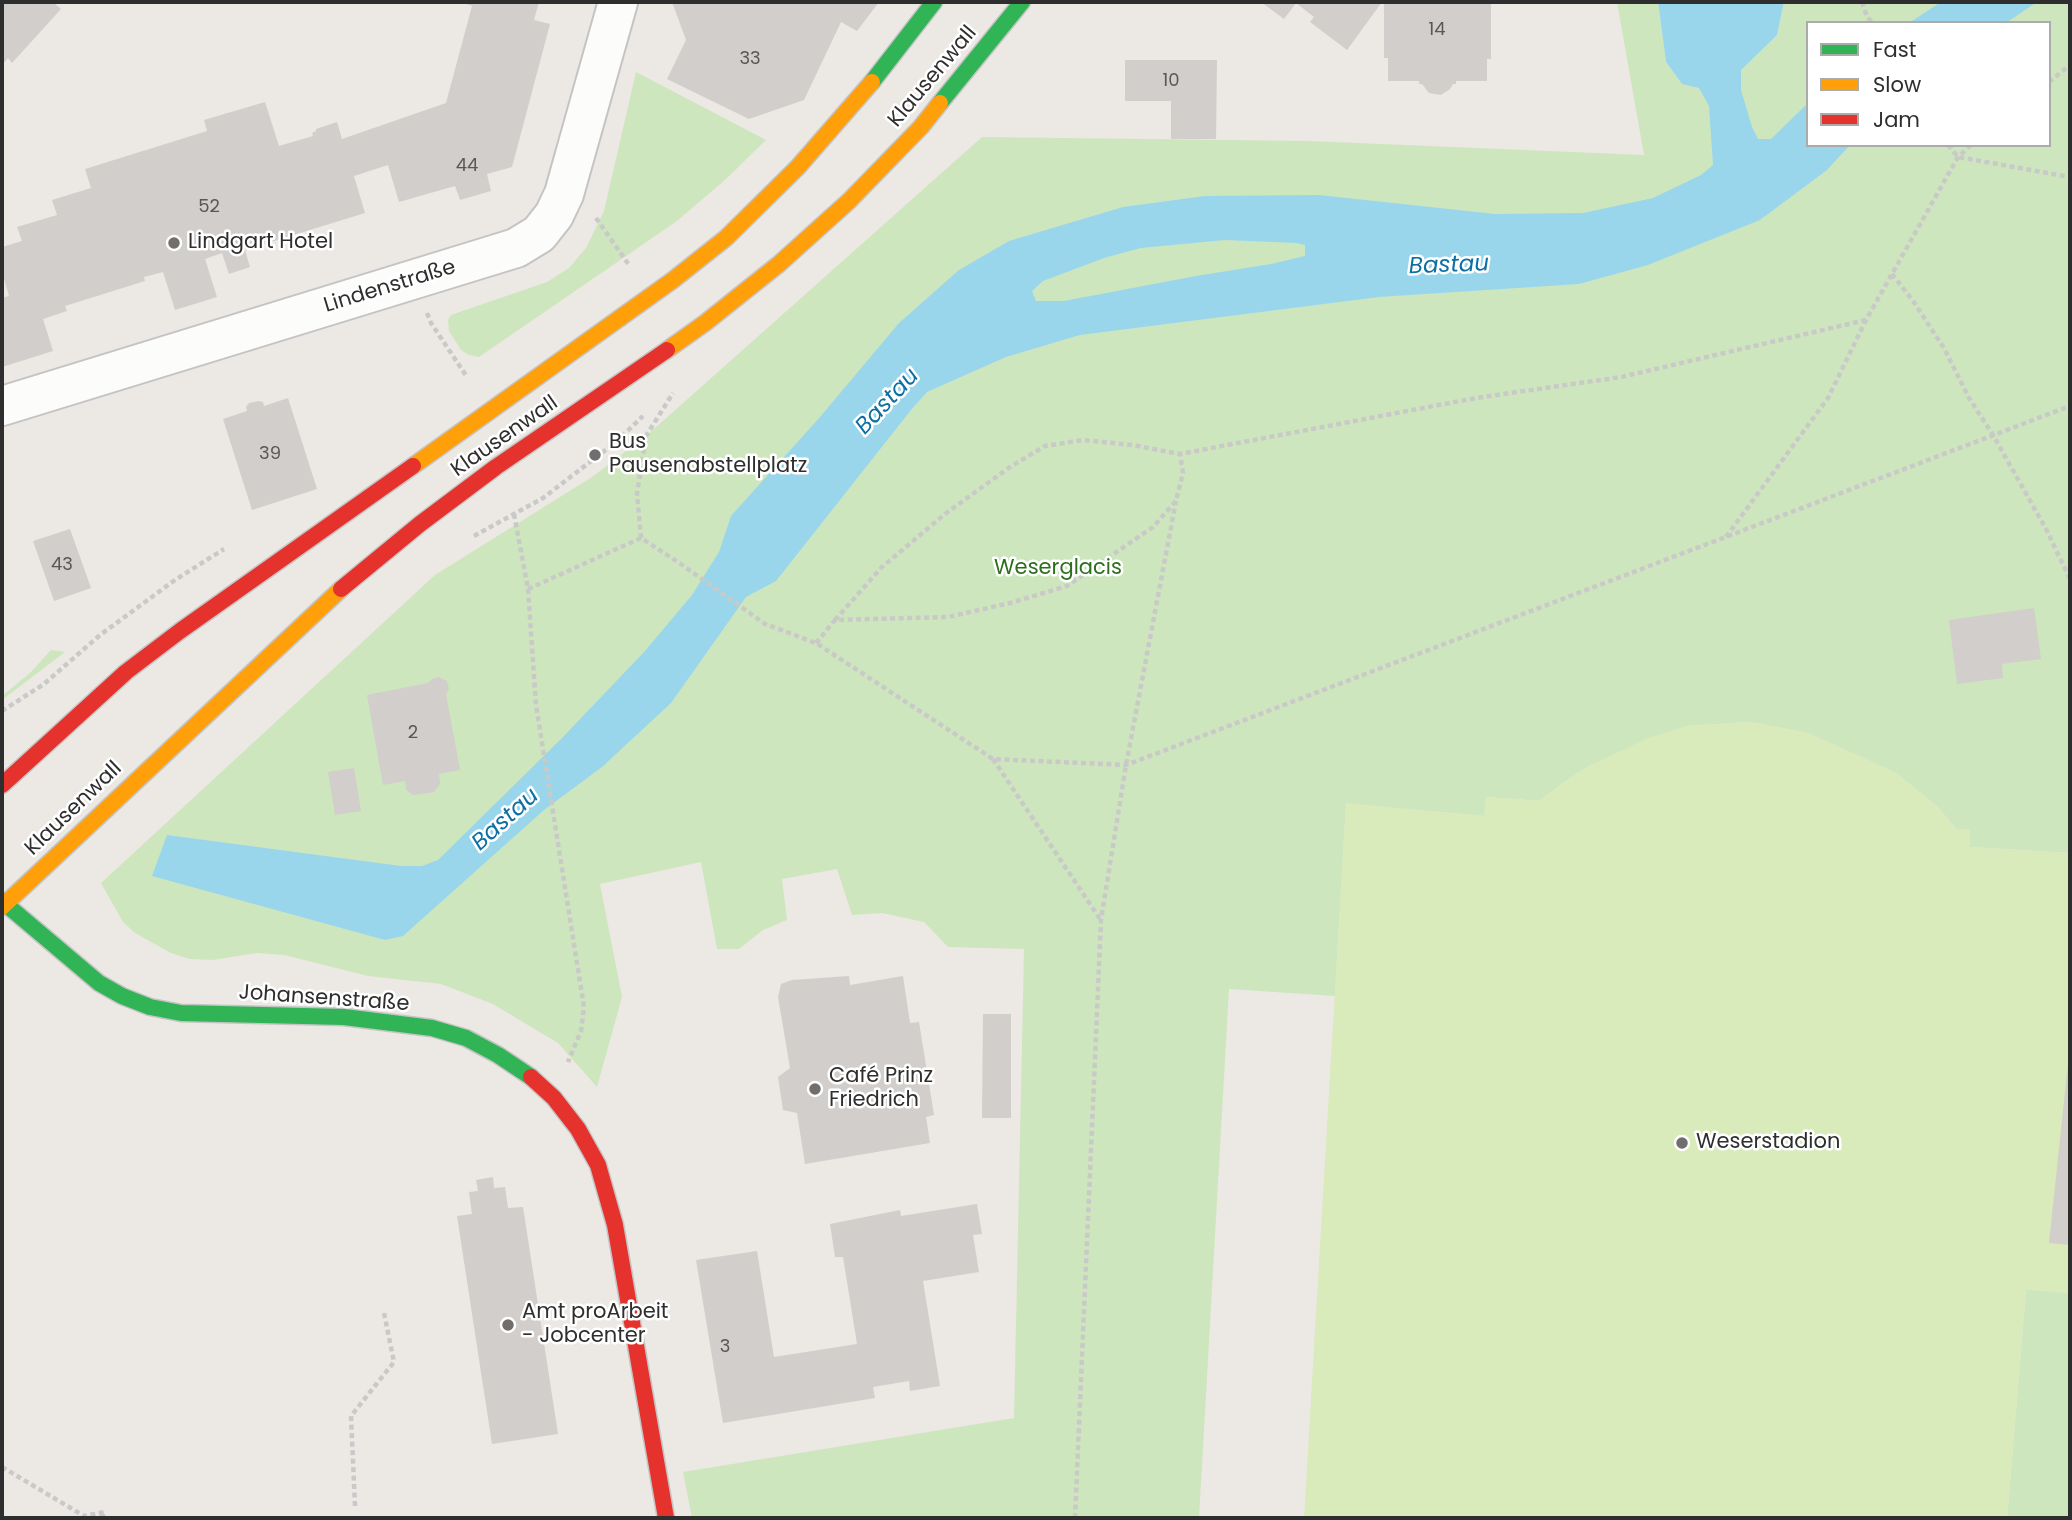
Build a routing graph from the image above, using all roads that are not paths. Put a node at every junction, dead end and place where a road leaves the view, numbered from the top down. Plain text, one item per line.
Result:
1 (618, 2) edge
2 (934, 2) edge
3 (1022, 2) edge
4 (2, 406) edge
5 (2, 785) edge
6 (3, 904) edge
7 (666, 1518) edge

1 - 4 street, Lindenstraße
2 - 5 main road, Klausenwall
3 - 6 main road, Klausenwall
6 - 7 main road, Johansenstraße

